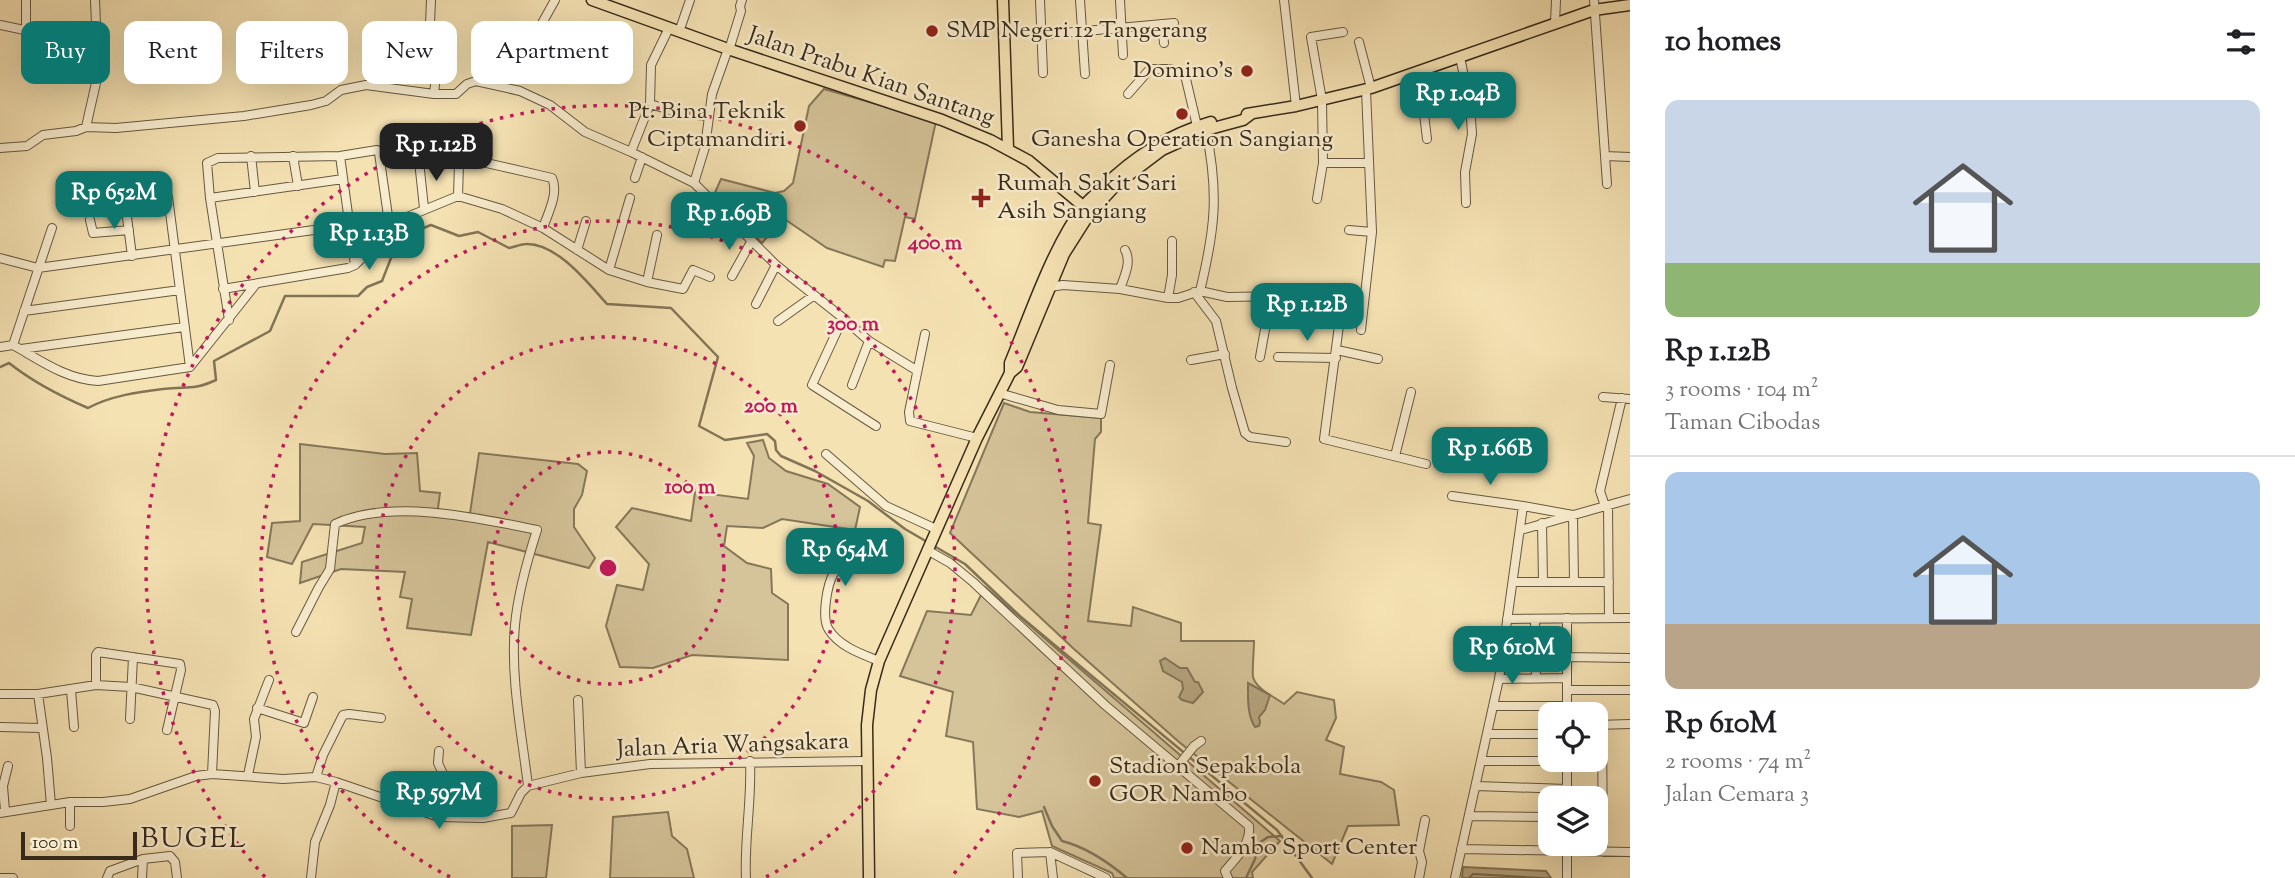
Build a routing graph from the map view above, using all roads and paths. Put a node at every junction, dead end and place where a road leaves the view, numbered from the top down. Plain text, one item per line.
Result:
1 (25, 0) edge
2 (95, 0) edge
3 (431, 0) edge
4 (555, 0) edge
5 (592, 0) edge
6 (628, 0) edge
7 (690, 0) edge
8 (742, 0) edge
9 (1003, 0) edge
10 (1040, 0) edge
11 (1080, 0) edge
12 (1119, 0) edge
13 (1284, 0) edge
14 (1556, 0) edge
15 (1628, 3) edge
16 (1594, 5) edge
17 (623, 13) junction
18 (26, 21) edge
19 (96, 21) edge
20 (543, 21) edge
21 (1174, 23) dead end
22 (1555, 23) junction
23 (1162, 24) junction
24 (0, 25) edge
25 (1121, 27) junction
26 (21, 29) edge
27 (674, 30) junction
28 (1082, 31) junction
29 (1343, 32) dead end
30 (1041, 35) junction
31 (1359, 42) dead end
32 (1164, 43) dead end
33 (729, 47) junction
34 (1123, 55) dead end
35 (1460, 57) junction
36 (1419, 72) junction
37 (1043, 73) dead end
38 (1085, 74) dead end
39 (96, 84) edge
40 (1368, 89) junction
41 (434, 94) junction
42 (1128, 94) dead end
43 (1322, 100) junction
44 (650, 104) junction
45 (1296, 106) junction
46 (709, 117) junction
47 (86, 127) junction
48 (1202, 128) junction
49 (1427, 139) dead end
50 (0, 148) edge
51 (1007, 148) junction
52 (631, 152) junction
53 (251, 156) junction
54 (293, 156) junction
55 (340, 156) junction
56 (1605, 156) junction
57 (642, 157) junction
58 (1630, 157) edge
59 (419, 161) dead end
60 (1323, 163) junction
61 (1368, 163) junction
62 (635, 178) dead end
63 (343, 179) junction
64 (1115, 181) junction
65 (694, 183) junction
66 (1607, 184) dead end
67 (298, 186) junction
68 (255, 192) junction
69 (458, 196) junction
70 (169, 197) dead end
71 (210, 198) junction
72 (630, 198) dead end
73 (1317, 199) dead end
74 (125, 202) dead end
75 (1466, 204) dead end
76 (1083, 206) junction
77 (424, 208) junction
78 (90, 220) dead end
79 (586, 221) dead end
80 (350, 225) junction
81 (52, 228) dead end
82 (544, 228) junction
83 (129, 230) junction
84 (390, 230) junction
85 (1349, 230) dead end
86 (1373, 232) junction
87 (657, 235) dead end
88 (751, 242) junction
89 (1172, 242) dead end
90 (216, 244) junction
91 (175, 250) junction
92 (577, 250) junction
93 (1125, 250) dead end
94 (1061, 253) junction
95 (132, 256) junction
96 (0, 258) edge
97 (355, 265) junction
98 (776, 265) junction
99 (38, 268) junction
100 (610, 270) junction
101 (732, 276) dead end
102 (710, 277) dead end
103 (647, 282) junction
104 (256, 284) junction
105 (1051, 287) junction
106 (223, 289) junction
107 (1120, 289) junction
108 (180, 290) junction
109 (1197, 291) junction
110 (1343, 295) junction
111 (1365, 295) junction
112 (813, 296) junction
113 (1267, 297) junction
114 (1168, 298) junction
115 (756, 304) dead end
116 (24, 311) junction
117 (843, 318) junction
118 (229, 320) junction
119 (778, 321) dead end
120 (184, 327) junction
121 (1361, 330) dead end
122 (925, 334) dead end
123 (869, 341) junction
124 (0, 347) edge
125 (16, 347) junction
126 (1225, 354) junction
127 (1336, 354) junction
128 (1260, 357) dead end
129 (1278, 357) dead end
130 (1378, 359) dead end
131 (1191, 360) dead end
132 (1110, 365) dead end
133 (190, 367) junction
134 (916, 370) junction
135 (1010, 373) junction
136 (852, 385) dead end
137 (1410, 392) dead end
138 (999, 393) junction
139 (1603, 397) dead end
140 (1626, 398) edge
141 (876, 426) dead end
142 (977, 438) junction
143 (1286, 442) dead end
144 (826, 454) dead end
145 (1395, 456) junction
146 (1426, 464) dead end
147 (1452, 496) dead end
148 (1630, 499) edge
149 (1523, 506) junction
150 (1606, 506) junction
151 (1573, 515) junction
152 (1542, 523) junction
153 (935, 530) junction
154 (1521, 530) junction
155 (927, 548) junction
156 (792, 549) dead end
157 (860, 552) dead end
158 (834, 572) junction
159 (1513, 582) junction
160 (1543, 582) junction
161 (1574, 582) junction
162 (1609, 582) junction
163 (1567, 618) junction
164 (1609, 618) junction
165 (1630, 618) edge
166 (1507, 619) junction
167 (1535, 619) junction
168 (296, 632) dead end
169 (133, 657) junction
170 (1567, 657) junction
171 (1630, 658) edge
172 (879, 661) junction
173 (1536, 678) junction
174 (1567, 678) junction
175 (1499, 679) junction
176 (269, 680) dead end
177 (96, 685) junction
178 (131, 687) junction
179 (71, 690) junction
180 (1567, 690) junction
181 (1630, 690) edge
182 (0, 694) edge
183 (38, 694) junction
184 (173, 697) junction
185 (313, 697) dead end
186 (578, 700) dead end
187 (1567, 702) edge
188 (1493, 706) junction
189 (257, 708) junction
190 (1538, 708) edge
191 (381, 718) dead end
192 (130, 719) dead end
193 (1630, 724) edge
194 (1608, 725) edge
195 (0, 726) edge
196 (75, 727) dead end
197 (41, 728) junction
198 (167, 730) dead end
199 (1488, 734) junction
200 (1538, 734) edge
201 (1201, 741) dead end
202 (439, 751) dead end
203 (1538, 760) edge
204 (750, 761) junction
205 (867, 761) junction
206 (1482, 761) junction
207 (1181, 763) junction
208 (8, 766) dead end
209 (581, 773) junction
210 (212, 774) junction
211 (248, 775) junction
212 (316, 777) junction
213 (336, 782) junction
214 (528, 786) junction
215 (1476, 786) junction
216 (1538, 791) edge
217 (70, 802) junction
218 (51, 805) junction
219 (3, 812) edge
220 (1469, 816) junction
221 (439, 817) junction
222 (1538, 817) edge
223 (1425, 820) dead end
224 (70, 826) dead end
225 (1538, 848) edge
226 (1461, 849) junction
227 (1051, 852) junction
228 (1608, 852) edge
229 (1630, 852) edge
230 (1567, 856) edge
231 (143, 859) junction
232 (1092, 874) edge
233 (1, 878) edge
234 (13, 878) edge
235 (107, 878) edge
236 (142, 878) edge
237 (177, 878) edge
238 (311, 878) edge
239 (746, 878) edge
240 (869, 878) edge
241 (1018, 878) edge
242 (1054, 878) edge
243 (1106, 878) edge
244 (1228, 878) edge
245 (1419, 878) edge
246 (1455, 878) edge
247 (1567, 878) edge

1 - 18 street
2 - 19 street
3 - 41 street
4 - 20 street
5 - 17 main road, Jalan Prabu Kian Santang
6 - 17 street
7 - 27 street
8 - 33 street
9 - 51 main road
10 - 30 street
11 - 28 street
12 - 25 street
13 - 45 street
14 - 22 street
15 - 16 main road
16 - 22 main road
16 - 56 street
17 - 27 main road, Jalan Prabu Kian Santang
21 - 23 street
22 - 35 main road
23 - 25 street
23 - 32 street
24 - 26 street
25 - 28 street
25 - 34 street
27 - 33 main road, Jalan Prabu Kian Santang
27 - 44 street
28 - 30 street
28 - 38 street
29 - 43 street
30 - 37 street
31 - 40 street
33 - 46 street
33 - 51 main road, Jalan Prabu Kian Santang
35 - 36 main road
35 - 75 street
36 - 40 main road
36 - 49 street
39 - 47 street
40 - 43 main road
40 - 61 street
41 - 47 street
41 - 52 street
42 - 48 street
43 - 45 main road
43 - 60 street
44 - 46 street
44 - 52 street
45 - 48 main road
46 - 65 street
47 - 50 street
48 - 64 main road
48 - 109 street
51 - 76 main road, Jalan Prabu Kian Santang
52 - 57 street
53 - 54 street
53 - 68 street
53 - 71 street
54 - 55 street
54 - 67 street
55 - 63 street
55 - 84 street
56 - 58 street
56 - 66 street
57 - 62 street
57 - 65 street
59 - 77 street
60 - 61 street
60 - 73 street
61 - 86 street
63 - 67 street
63 - 80 street
64 - 76 main road
64 - 94 main road
65 - 88 street
67 - 68 street
68 - 71 street
69 - 77 street
69 - 82 street
69 - 82 street
70 - 91 street
71 - 90 street
72 - 100 street
74 - 83 street
76 - 94 main road
77 - 84 street
78 - 83 street
79 - 92 street
80 - 90 street
80 - 97 street
81 - 99 street
82 - 92 street
83 - 95 street
84 - 97 street
85 - 86 street
86 - 111 street
87 - 103 street
88 - 98 street
88 - 101 street
89 - 114 street
90 - 91 street
90 - 106 street
91 - 95 street
91 - 108 street
92 - 100 street
93 - 107 street
94 - 105 main road
94 - 135 main road
95 - 99 street
96 - 99 street
97 - 104 street
98 - 112 street
98 - 115 street
99 - 116 street
100 - 103 street
102 - 103 street
104 - 106 street
104 - 118 street
105 - 107 street
105 - 135 main road
106 - 118 street
107 - 114 street
108 - 116 street
108 - 120 street
109 - 113 street
109 - 114 street
109 - 126 street
110 - 111 street
110 - 113 street
110 - 127 street
111 - 121 street
112 - 117 street
112 - 119 street
113 - 128 street
116 - 125 street
117 - 123 street
117 - 141 street
118 - 133 street
120 - 125 street
120 - 133 street
122 - 134 street
123 - 134 street
123 - 136 street
124 - 125 street
125 - 133 street
126 - 131 street
126 - 143 street
127 - 129 street
127 - 130 street
127 - 145 street
132 - 138 street
134 - 142 street
135 - 138 main road
137 - 145 street
138 - 142 main road
139 - 140 street
140 - 150 street
142 - 153 main road
144 - 153 street
145 - 146 street
147 - 149 street
148 - 150 street
149 - 151 street
149 - 154 street
150 - 151 street
150 - 162 street
151 - 152 street
151 - 161 street
152 - 154 street
152 - 160 street
153 - 155 main road
154 - 159 street
155 - 172 main road
155 - 207 street
156 - 158 street
157 - 158 street
158 - 172 street
159 - 160 street
159 - 166 street
160 - 161 street
161 - 162 street
162 - 164 street
163 - 164 street
163 - 167 street
163 - 170 street
164 - 165 street
166 - 167 street
166 - 175 street
167 - 173 street
168 - 214 street
169 - 177 street
169 - 178 street
169 - 184 street
170 - 171 street
170 - 174 street
172 - 205 main road
173 - 174 street
173 - 175 street
174 - 180 street
175 - 188 street
176 - 189 street
177 - 178 street
177 - 179 street
178 - 184 street
178 - 192 street
179 - 183 street
179 - 196 street
180 - 181 street
180 - 187 street
182 - 183 street
183 - 197 street
184 - 198 street
184 - 210 street
185 - 189 street
186 - 209 street
188 - 190 street
188 - 199 street
189 - 211 street
191 - 212 street
193 - 194 street
195 - 197 street
197 - 218 street
199 - 200 street
199 - 206 street
201 - 207 street
202 - 221 street
203 - 206 street
204 - 205 street, Jalan Aria Wangsakara
204 - 209 street, Jalan Aria Wangsakara
204 - 239 street
205 - 240 main road
206 - 215 street
207 - 244 street
208 - 219 street
209 - 214 street, Jalan Aria Wangsakara
210 - 211 street
210 - 217 street
211 - 212 street
212 - 213 street
213 - 221 street
213 - 238 street
214 - 221 street
215 - 216 street
215 - 220 street
217 - 218 street
217 - 224 street
218 - 219 street
220 - 222 street
220 - 226 street
223 - 245 street
225 - 226 street
226 - 246 street
227 - 232 street
227 - 241 street
227 - 242 street
228 - 229 street
230 - 247 street
231 - 235 street
231 - 236 street
231 - 237 street
232 - 243 street
233 - 234 street

